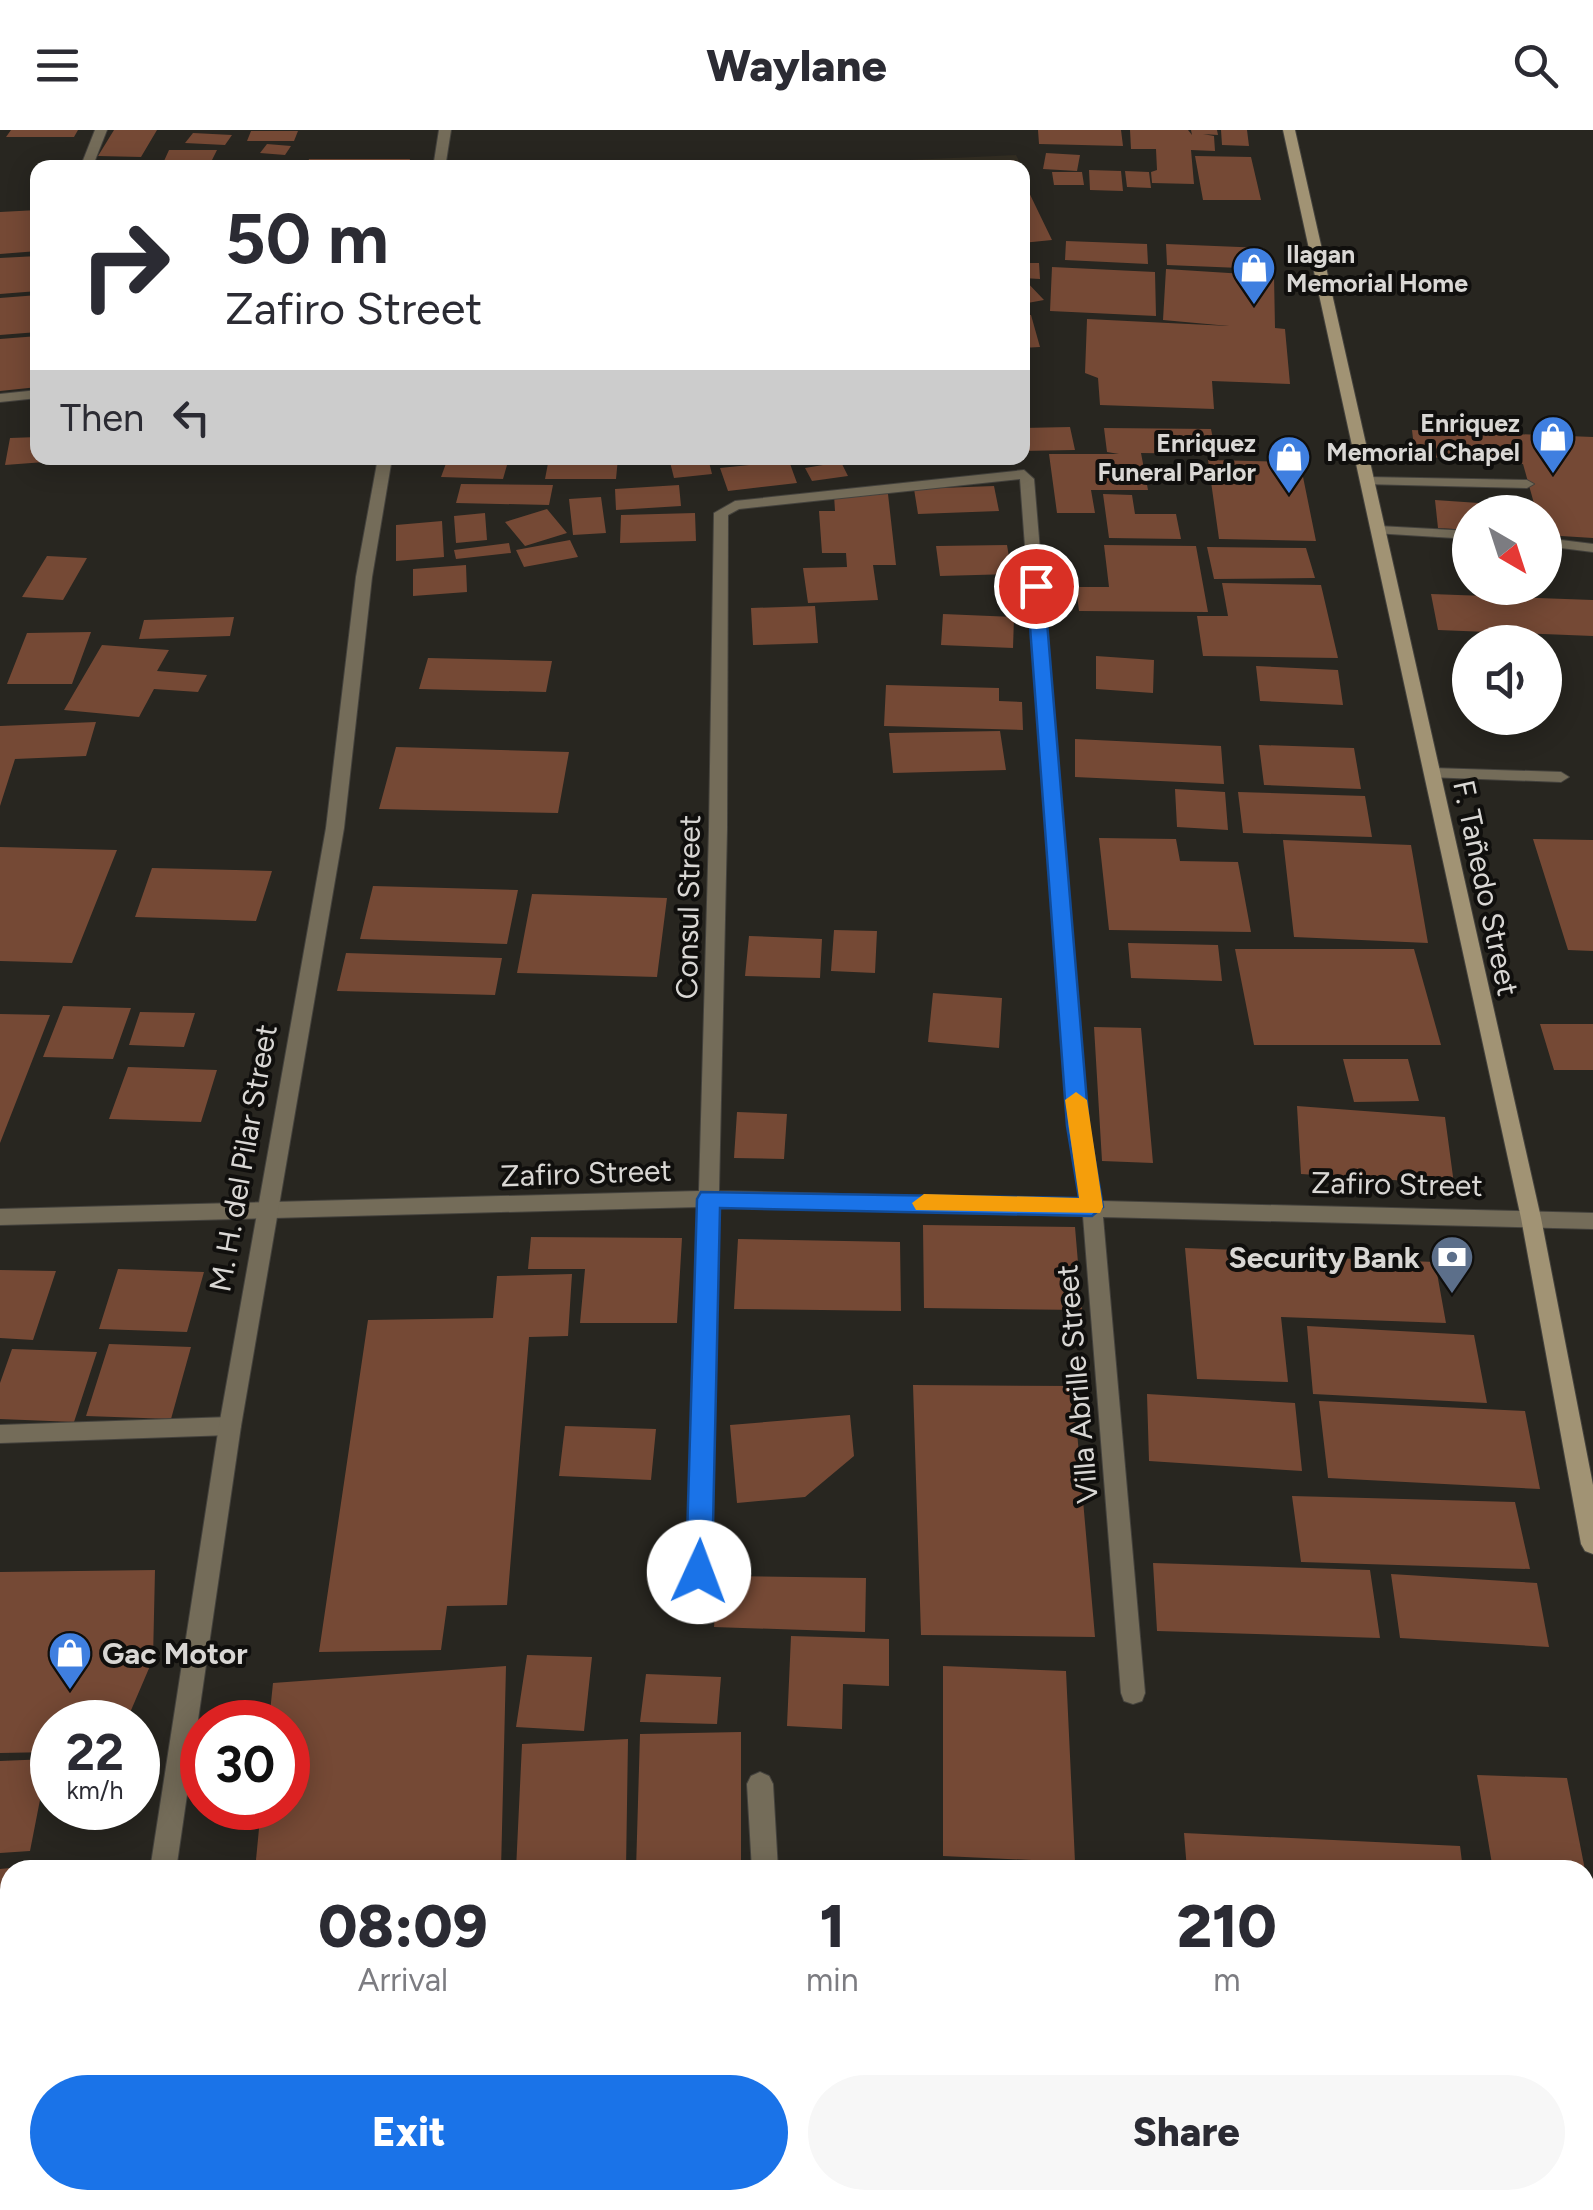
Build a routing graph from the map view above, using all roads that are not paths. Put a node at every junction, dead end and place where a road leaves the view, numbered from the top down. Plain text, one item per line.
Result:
1 (101, 130) edge
2 (445, 130) edge
3 (1289, 130) edge
4 (89, 160) edge
5 (440, 160) edge
6 (30, 395) edge
7 (0, 398) edge
8 (385, 465) edge
9 (1024, 474) joint
10 (1368, 481) junction
11 (1527, 484) dead end
12 (1378, 530) junction
13 (1452, 533) edge
14 (1562, 544) edge
15 (1593, 548) edge
16 (1433, 774) junction
17 (1561, 776) dead end
18 (709, 1199) junction
19 (1092, 1207) junction
20 (266, 1213) junction
21 (0, 1218) edge
22 (1531, 1218) junction
23 (1593, 1221) edge
24 (230, 1426) junction
25 (0, 1434) edge
26 (1593, 1544) edge
27 (698, 1610) dead end
28 (1134, 1693) dead end
29 (760, 1784) dead end
30 (164, 1860) edge
31 (765, 1860) edge

1 - 4 street
2 - 5 street
3 - 10 main road, F. Tañedo Street
6 - 7 street
8 - 20 street, M. H. del Pilar Street
9 - 18 street, Consul Street
9 - 19 street, Villa Abrille Street
10 - 11 street
10 - 12 main road, F. Tañedo Street
12 - 13 street
12 - 16 main road, F. Tañedo Street
14 - 15 street
16 - 17 street
16 - 22 main road, F. Tañedo Street
18 - 19 street, Zafiro Street
18 - 20 street, Zafiro Street
18 - 27 street, Consul Street
19 - 22 street, Zafiro Street
19 - 28 street, Villa Abrille Street
20 - 21 street, Zafiro Street
20 - 24 street, M. H. del Pilar Street
22 - 23 street, Zafiro Street
22 - 26 main road, F. Tañedo Street
24 - 25 street
24 - 30 street, M. H. del Pilar Street
29 - 31 street

